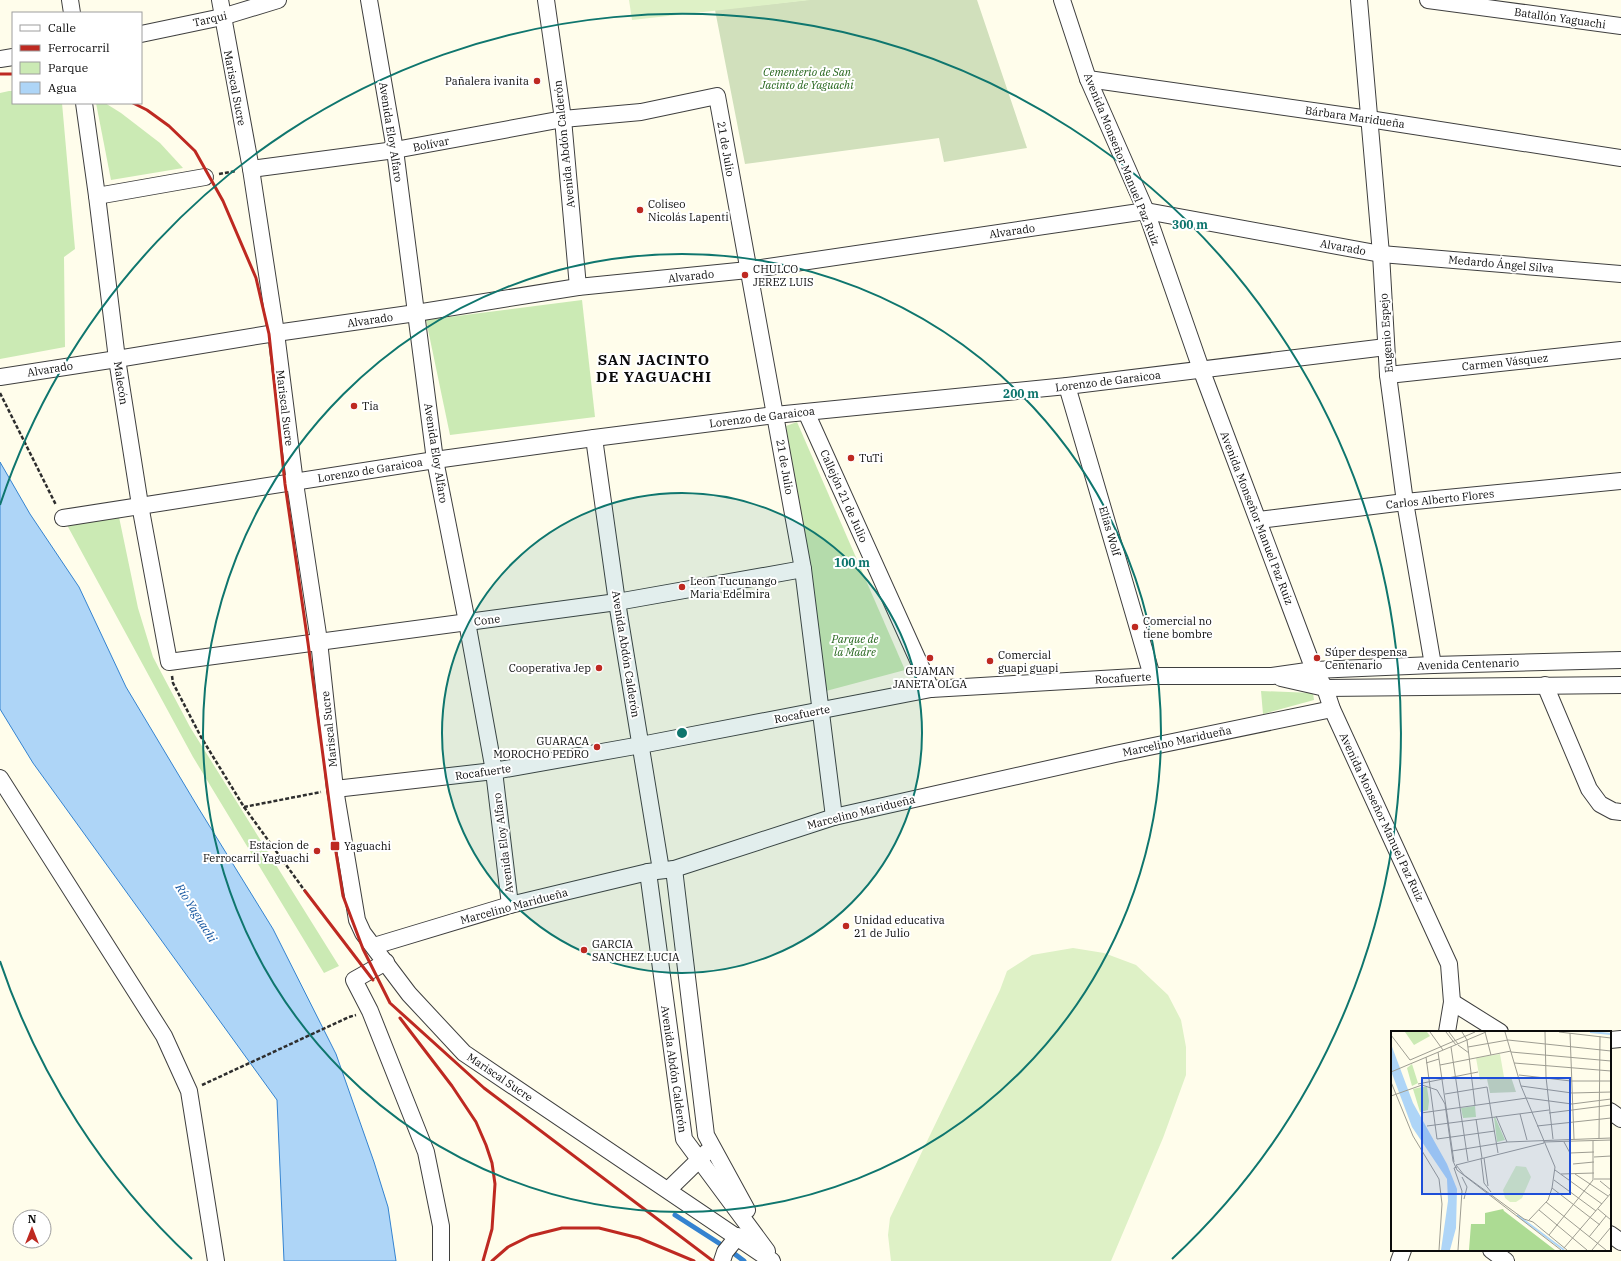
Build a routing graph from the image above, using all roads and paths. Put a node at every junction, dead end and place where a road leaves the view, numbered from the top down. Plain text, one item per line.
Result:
1 (70, 0) edge
2 (220, 0) edge
3 (278, 0) edge
4 (369, 0) edge
5 (546, 0) edge
6 (1062, 0) edge
7 (1359, 0) edge
8 (1428, 0) edge
9 (72, 12) edge
10 (222, 17) junction
11 (1621, 26) edge
12 (142, 34) edge
13 (12, 57) edge
14 (0, 59) edge
15 (1088, 80) junction
16 (716, 96) joint
17 (84, 104) edge
18 (563, 119) junction
19 (1369, 119) junction
20 (395, 150) junction
21 (1621, 158) edge
22 (250, 169) junction
23 (205, 177) joint
24 (97, 196) junction
25 (1146, 211) junction
26 (1381, 254) junction
27 (748, 270) junction
28 (1621, 274) edge
29 (578, 288) junction
30 (416, 314) junction
31 (276, 333) junction
32 (1386, 347) junction
33 (1621, 350) edge
34 (117, 359) junction
35 (1201, 369) junction
36 (1388, 375) junction
37 (0, 377) edge
38 (1067, 386) junction
39 (0, 393) edge
40 (806, 412) junction
41 (775, 415) junction
42 (594, 438) junction
43 (435, 460) junction
44 (1621, 481) edge
45 (295, 482) junction
46 (1405, 502) junction
47 (140, 504) junction
48 (63, 518) joint
49 (1259, 520) junction
50 (803, 569) junction
51 (617, 602) junction
52 (467, 622) junction
53 (319, 641) junction
54 (1621, 660) edge
55 (169, 662) junction
56 (1433, 665) junction
57 (1314, 670) junction
58 (1152, 676) junction
59 (1272, 676) junction
60 (1545, 685) junction
61 (1621, 685) edge
62 (1325, 688) junction
63 (931, 689) junction
64 (1332, 709) junction
65 (820, 710) junction
66 (641, 745) junction
67 (494, 771) junction
68 (0, 778) edge
69 (335, 789) junction
70 (244, 807) junction
71 (1621, 812) edge
72 (834, 817) junction
73 (661, 870) junction
74 (305, 891) dead end
75 (510, 905) junction
76 (374, 946) junction
77 (386, 962) junction
78 (1452, 1002) junction
79 (349, 1017) dead end
80 (1448, 1031) edge
81 (1498, 1031) edge
82 (1621, 1039) edge
83 (1611, 1040) edge
84 (190, 1091) junction
85 (1611, 1112) edge
86 (1621, 1119) edge
87 (712, 1146) junction
88 (699, 1159) junction
89 (668, 1190) junction
90 (1611, 1235) edge
91 (738, 1236) junction
92 (1621, 1242) edge
93 (1403, 1251) edge
94 (1492, 1251) edge
95 (216, 1261) edge
96 (441, 1261) edge
97 (722, 1261) edge
98 (773, 1261) edge
99 (1399, 1261) edge
100 (1506, 1261) edge

1 - 9 street
2 - 10 street, Mariscal Sucre
3 - 10 street, Tarqui
4 - 20 street, Avenida Eloy Alfaro
5 - 18 street, Avenida Abdón Calderón
6 - 15 street, Avenida Monseñor Manuel Paz Ruiz
7 - 19 street, Eugenio Espejo
8 - 11 street, Batallón Yaguachi
10 - 12 street, Tarqui
10 - 22 street, Mariscal Sucre
13 - 14 street
15 - 19 street, Bárbara Maridueña
15 - 25 street, Avenida Monseñor Manuel Paz Ruiz
16 - 18 street, Bolívar
16 - 27 street, 21 de Julio
17 - 24 street, Malecón
18 - 20 street, Bolívar
18 - 29 street, Avenida Abdón Calderón
19 - 21 street, Bárbara Maridueña
19 - 26 street, Eugenio Espejo
20 - 22 street, Bolívar
20 - 30 street, Avenida Eloy Alfaro
22 - 23 path
22 - 31 street, Mariscal Sucre
23 - 24 street
24 - 34 street, Malecón
25 - 26 street, Alvarado
25 - 27 street, Alvarado
25 - 35 street, Avenida Monseñor Manuel Paz Ruiz
26 - 28 street, Medardo Ángel Silva
26 - 32 street, Eugenio Espejo
27 - 29 street, Alvarado
27 - 41 street, 21 de Julio
29 - 30 street, Alvarado
30 - 31 street, Alvarado
30 - 43 street, Avenida Eloy Alfaro
31 - 34 street, Alvarado
31 - 45 street, Mariscal Sucre
32 - 35 street, Lorenzo de Garaicoa
32 - 36 street, Eugenio Espejo
33 - 36 street, Carmen Vásquez
34 - 37 street, Alvarado
34 - 47 street, Malecón
35 - 38 street, Lorenzo de Garaicoa
35 - 49 street, Avenida Monseñor Manuel Paz Ruiz
36 - 46 street, Eugenio Espejo
38 - 40 street, Lorenzo de Garaicoa
38 - 58 street, Elias Wolf
39 - 48 path
40 - 41 street, Lorenzo de Garaicoa
40 - 63 street, Callejón 21 de Julio
41 - 42 street, Lorenzo de Garaicoa
41 - 50 street, 21 de Julio
42 - 43 street, Lorenzo de Garaicoa
42 - 51 street, Avenida Abdón Calderón
43 - 45 street, Lorenzo de Garaicoa
43 - 52 street, Avenida Eloy Alfaro
44 - 46 street, Carlos Alberto Flores
45 - 47 street, Lorenzo de Garaicoa
45 - 53 street, Mariscal Sucre
46 - 49 street, Carlos Alberto Flores
46 - 56 street, Eugenio Espejo
47 - 48 street, Lorenzo de Garaicoa
47 - 55 street, Malecón
49 - 57 street, Avenida Monseñor Manuel Paz Ruiz
50 - 51 street, Cone
50 - 65 street, 21 de Julio
51 - 52 street, Cone
51 - 66 street, Avenida Abdón Calderón
52 - 53 street, Cone
52 - 67 street, Avenida Eloy Alfaro
53 - 55 street, Cone
53 - 69 street, Mariscal Sucre
54 - 56 street, Avenida Centenario
55 - 70 path
56 - 57 street, Avenida Centenario
57 - 59 street, Rocafuerte
57 - 62 street, Avenida Monseñor Manuel Paz Ruiz
58 - 59 street, Rocafuerte
58 - 63 street, Rocafuerte
59 - 62 street, Rocafuerte
60 - 61 street, Avenida Centenario
60 - 62 street, Avenida Centenario
60 - 71 street
62 - 64 street, Avenida Monseñor Manuel Paz Ruiz
63 - 65 street, Rocafuerte
64 - 72 street, Marcelino Maridueña
64 - 78 street, Avenida Monseñor Manuel Paz Ruiz
65 - 66 street, Rocafuerte
65 - 72 street, 21 de Julio
66 - 67 street, Rocafuerte
66 - 73 street, Avenida Abdón Calderón
67 - 69 street, Rocafuerte
67 - 75 street, Avenida Eloy Alfaro
68 - 84 street
69 - 70 path
69 - 76 street, Mariscal Sucre
70 - 74 path
72 - 73 street, Marcelino Maridueña
73 - 75 street, Marcelino Maridueña
73 - 87 street, Avenida Abdón Calderón
73 - 88 street, Avenida Abdón Calderón
75 - 76 street, Marcelino Maridueña
76 - 77 street, Mariscal Sucre
77 - 89 street, Mariscal Sucre
77 - 96 street
78 - 80 street, Avenida Monseñor Manuel Paz Ruiz
78 - 81 street
79 - 84 path
82 - 83 street
84 - 95 street
85 - 86 street
87 - 88 street
87 - 98 street, Avenida Abdón Calderón
88 - 89 street
88 - 98 street, Avenida Abdón Calderón
89 - 91 street, Mariscal Sucre
90 - 92 street
91 - 97 street
91 - 98 street, Mariscal Sucre
93 - 99 street
94 - 100 street

